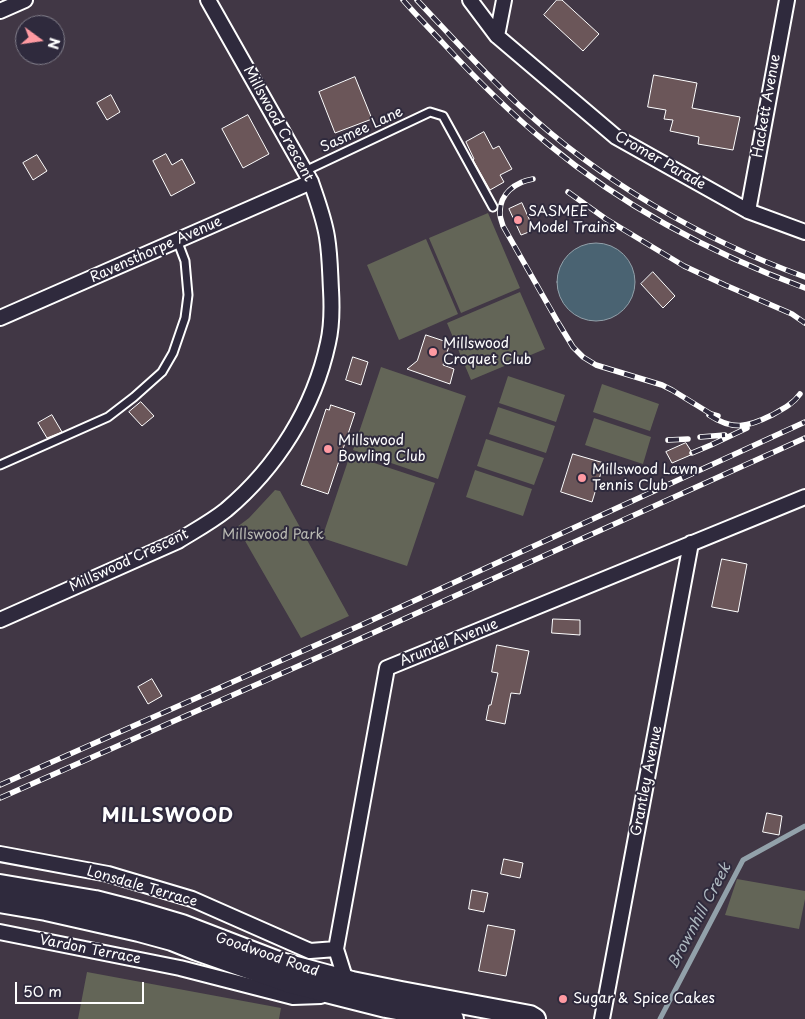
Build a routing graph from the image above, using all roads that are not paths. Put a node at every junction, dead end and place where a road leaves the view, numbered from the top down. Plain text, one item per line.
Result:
1 (25, 0) edge
2 (208, 0) edge
3 (470, 0) edge
4 (504, 0) edge
5 (786, 0) edge
6 (0, 11) edge
7 (497, 36) junction
8 (308, 176) junction
9 (493, 207) dead end
10 (748, 211) junction
11 (805, 232) edge
12 (177, 240) junction
13 (0, 318) edge
14 (0, 465) edge
15 (805, 497) edge
16 (691, 543) junction
17 (0, 620) edge
18 (0, 854) edge
19 (0, 884) edge
20 (0, 902) edge
21 (0, 932) edge
22 (336, 949) junction
23 (197, 950) junction
24 (180, 968) junction
25 (342, 988) junction
26 (453, 1019) edge
27 (536, 1019) edge
28 (602, 1019) edge

1 - 6 street
2 - 8 street, Millswood Crescent
3 - 7 street, Cromer Parade
4 - 7 street
5 - 10 street, Hackett Avenue
7 - 10 street, Cromer Parade
8 - 9 lane, Sasmee Lane
8 - 12 street, Ravensthorpe Avenue
8 - 17 street, Millswood Crescent
10 - 11 street, Cromer Parade
12 - 13 street, Ravensthorpe Avenue
12 - 14 lane
15 - 16 street, Arundel Avenue
16 - 22 street, Arundel Avenue
16 - 28 street, Grantley Avenue
18 - 22 street, Lonsdale Terrace
19 - 25 main road, Goodwood Road
20 - 23 main road, Goodwood Road
21 - 24 street, Vardon Terrace
22 - 25 street, Arundel Avenue
23 - 24 street
23 - 25 main road, Goodwood Road
24 - 25 street, Vardon Terrace
25 - 26 main road, Goodwood Road
25 - 27 main road, Goodwood Road

